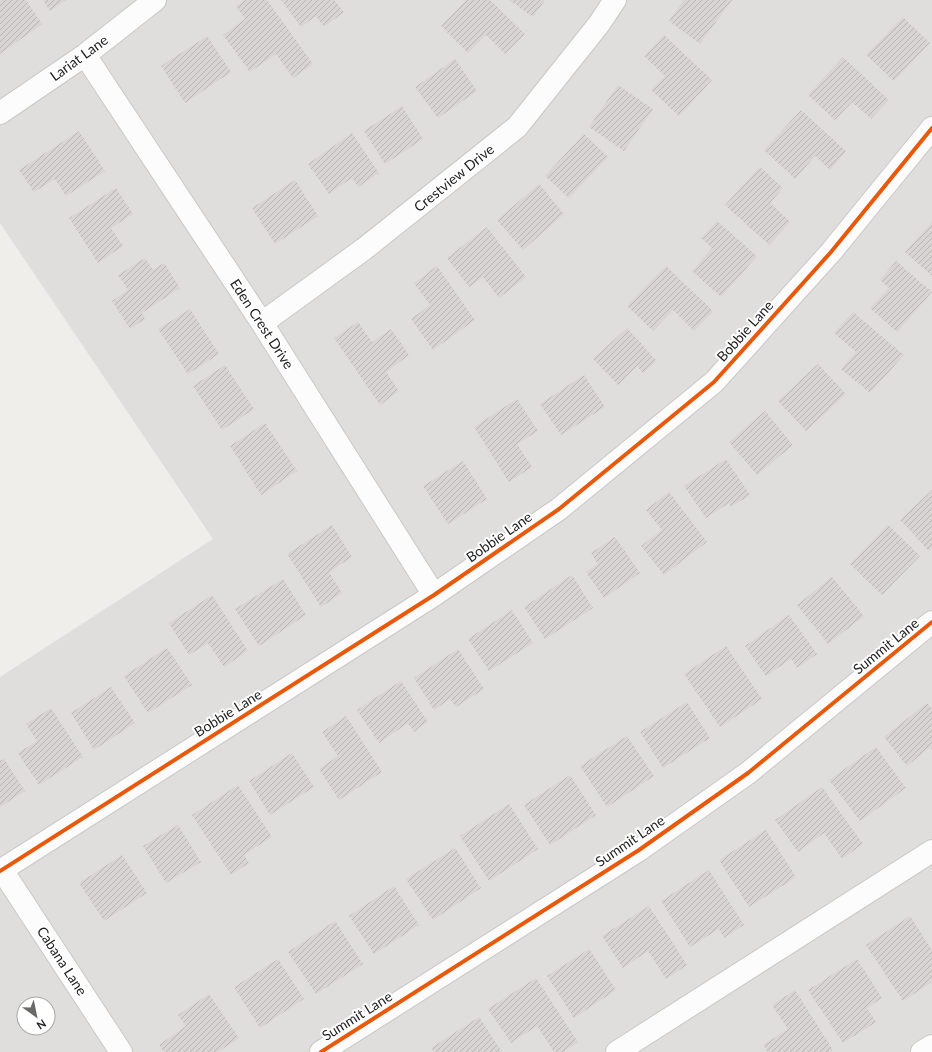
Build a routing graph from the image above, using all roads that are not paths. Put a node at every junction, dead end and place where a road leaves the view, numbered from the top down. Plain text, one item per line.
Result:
1 (155, 0) edge
2 (615, 0) edge
3 (85, 55) junction
4 (0, 113) edge
5 (932, 128) edge
6 (262, 323) junction
7 (434, 595) junction
8 (932, 622) edge
9 (932, 851) edge
10 (1, 870) edge
11 (932, 1046) edge
12 (121, 1052) edge
13 (321, 1052) edge
14 (617, 1052) edge
15 (922, 1052) edge

1 - 3 street, Lariat Lane
2 - 6 street, Crestview Drive
3 - 4 street, Lariat Lane
3 - 6 street, Eden Crest Drive
5 - 7 street, Bobbie Lane
6 - 7 street, Eden Crest Drive
7 - 10 street, Bobbie Lane
8 - 13 street, Summit Lane
9 - 14 street
10 - 12 street, Cabana Lane
11 - 15 street

